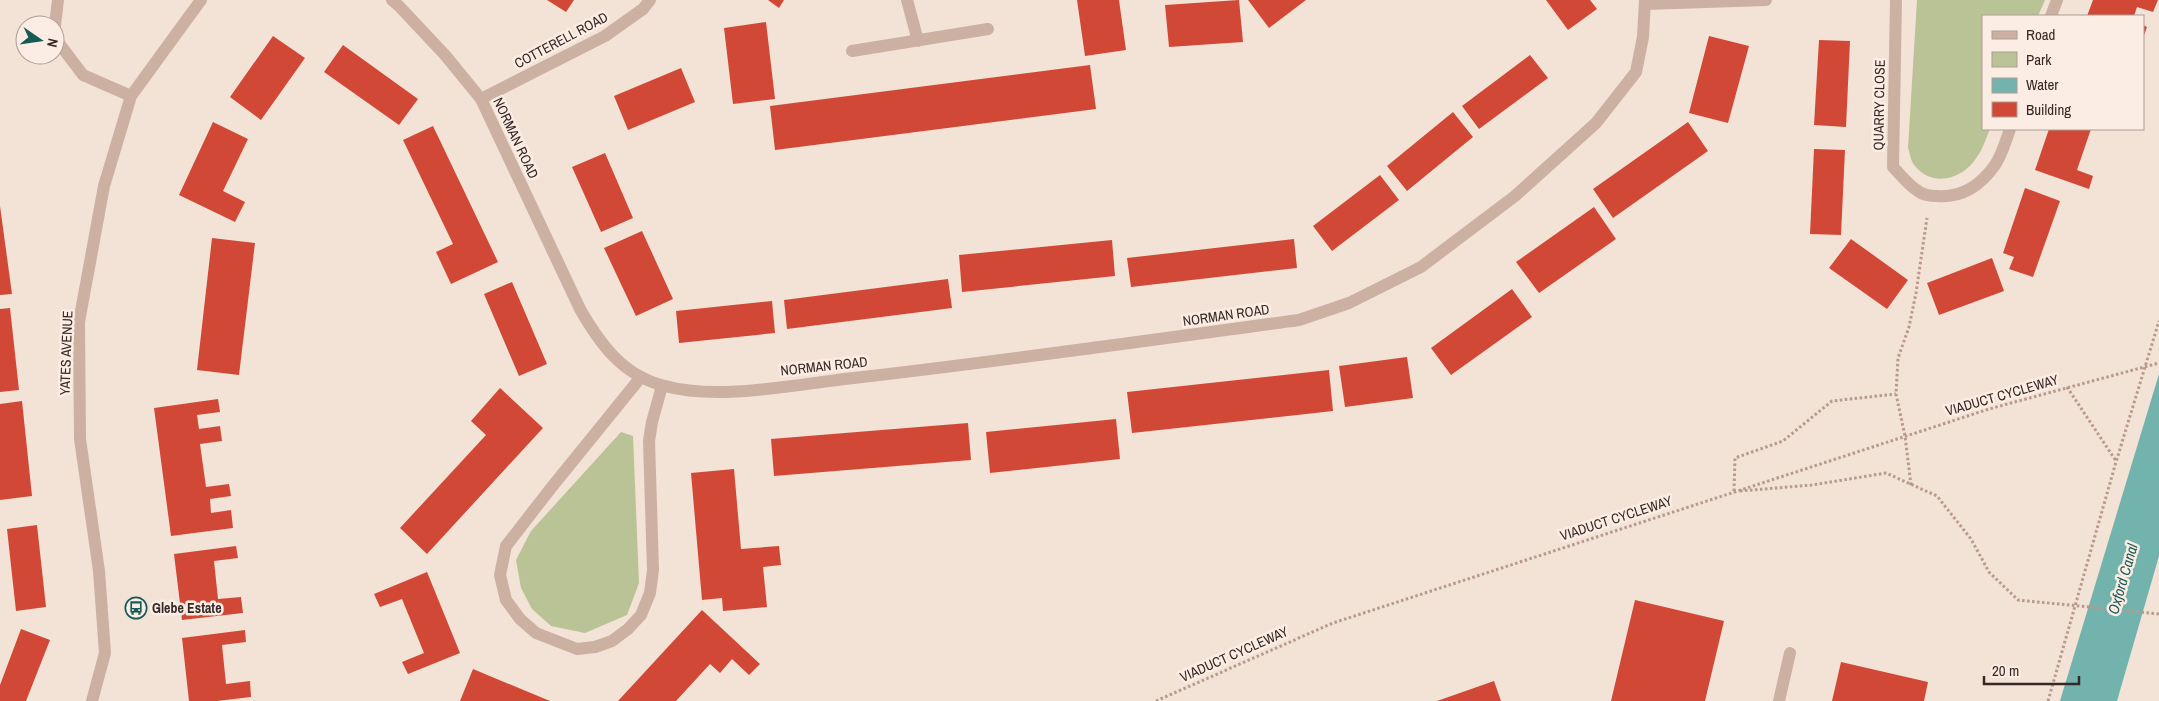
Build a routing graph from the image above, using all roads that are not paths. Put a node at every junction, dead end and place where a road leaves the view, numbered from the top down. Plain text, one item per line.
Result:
1 (58, 0) edge
2 (201, 0) edge
3 (392, 0) edge
4 (650, 0) edge
5 (907, 0) edge
6 (1766, 0) edge
7 (1896, 0) edge
8 (2057, 0) edge
9 (1646, 2) edge
10 (56, 15) edge
11 (2051, 15) edge
12 (988, 29) dead end
13 (918, 41) junction
14 (852, 50) dead end
15 (65, 51) edge
16 (131, 96) junction
17 (481, 99) junction
18 (2010, 130) edge
19 (640, 377) junction
20 (662, 386) junction
21 (1790, 653) dead end
22 (92, 701) edge
23 (1779, 701) edge

1 - 10 street
2 - 16 street, YATES AVENUE
3 - 17 street, NORMAN ROAD
4 - 17 street, COTTERELL ROAD
5 - 13 street
6 - 9 street
7 - 18 street, QUARRY CLOSE
8 - 11 street
9 - 20 street, NORMAN ROAD
12 - 13 street
13 - 14 street
15 - 16 street
16 - 22 street, YATES AVENUE
17 - 19 street, NORMAN ROAD
19 - 20 street, NORMAN ROAD
19 - 20 street
21 - 23 street

